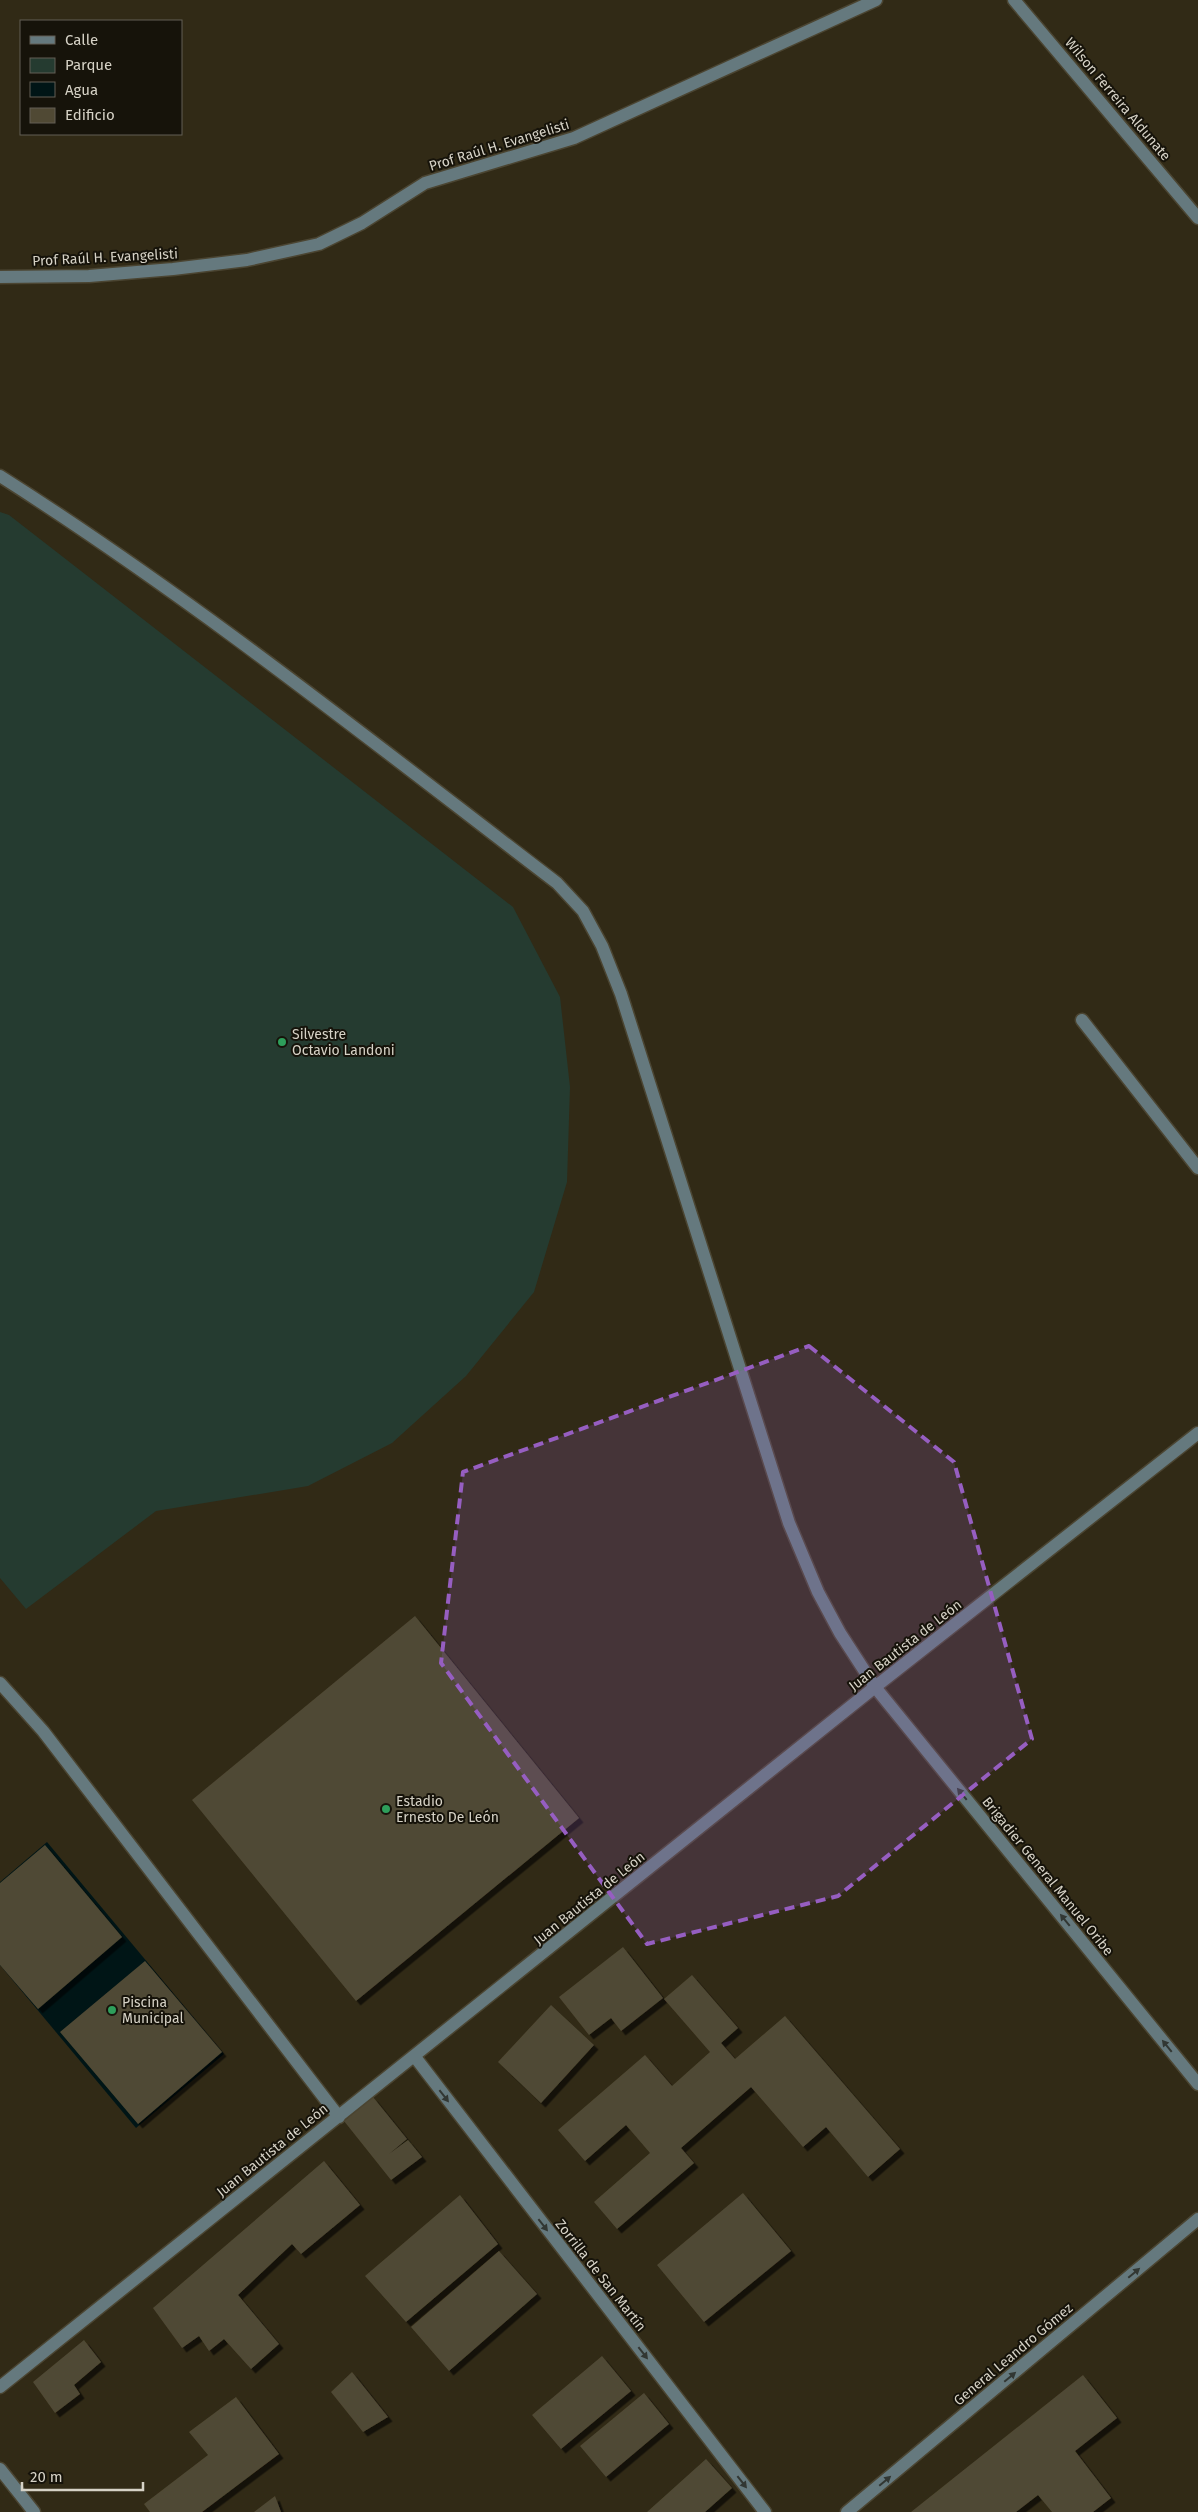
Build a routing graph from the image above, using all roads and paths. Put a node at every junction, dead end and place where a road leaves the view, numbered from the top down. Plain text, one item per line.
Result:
1 (876, 0) edge
2 (1014, 0) edge
3 (1198, 218) edge
4 (0, 277) edge
5 (0, 476) edge
6 (1082, 1020) dead end
7 (1198, 1168) edge
8 (1198, 1434) edge
9 (0, 1683) edge
10 (876, 1687) junction
11 (415, 2057) junction
12 (1198, 2084) edge
13 (339, 2117) junction
14 (1198, 2220) edge
15 (0, 2387) edge
16 (0, 2469) edge
17 (34, 2512) edge
18 (764, 2512) edge
19 (848, 2512) edge

1 - 4 street, Prof Raúl H. Evangelisti
2 - 3 street, Wilson Ferreira Aldunate
5 - 10 street, Brigadier General Manuel Oribe
6 - 7 street
8 - 10 street, Juan Bautista de León
9 - 13 street
10 - 11 street, Juan Bautista de León
12 -> 10 street, Brigadier General Manuel Oribe
11 - 13 street, Juan Bautista de León
11 -> 18 street, Zorrilla de San Martín
13 - 15 street, Juan Bautista de León
19 -> 14 street, General Leandro Gómez
16 - 17 street

